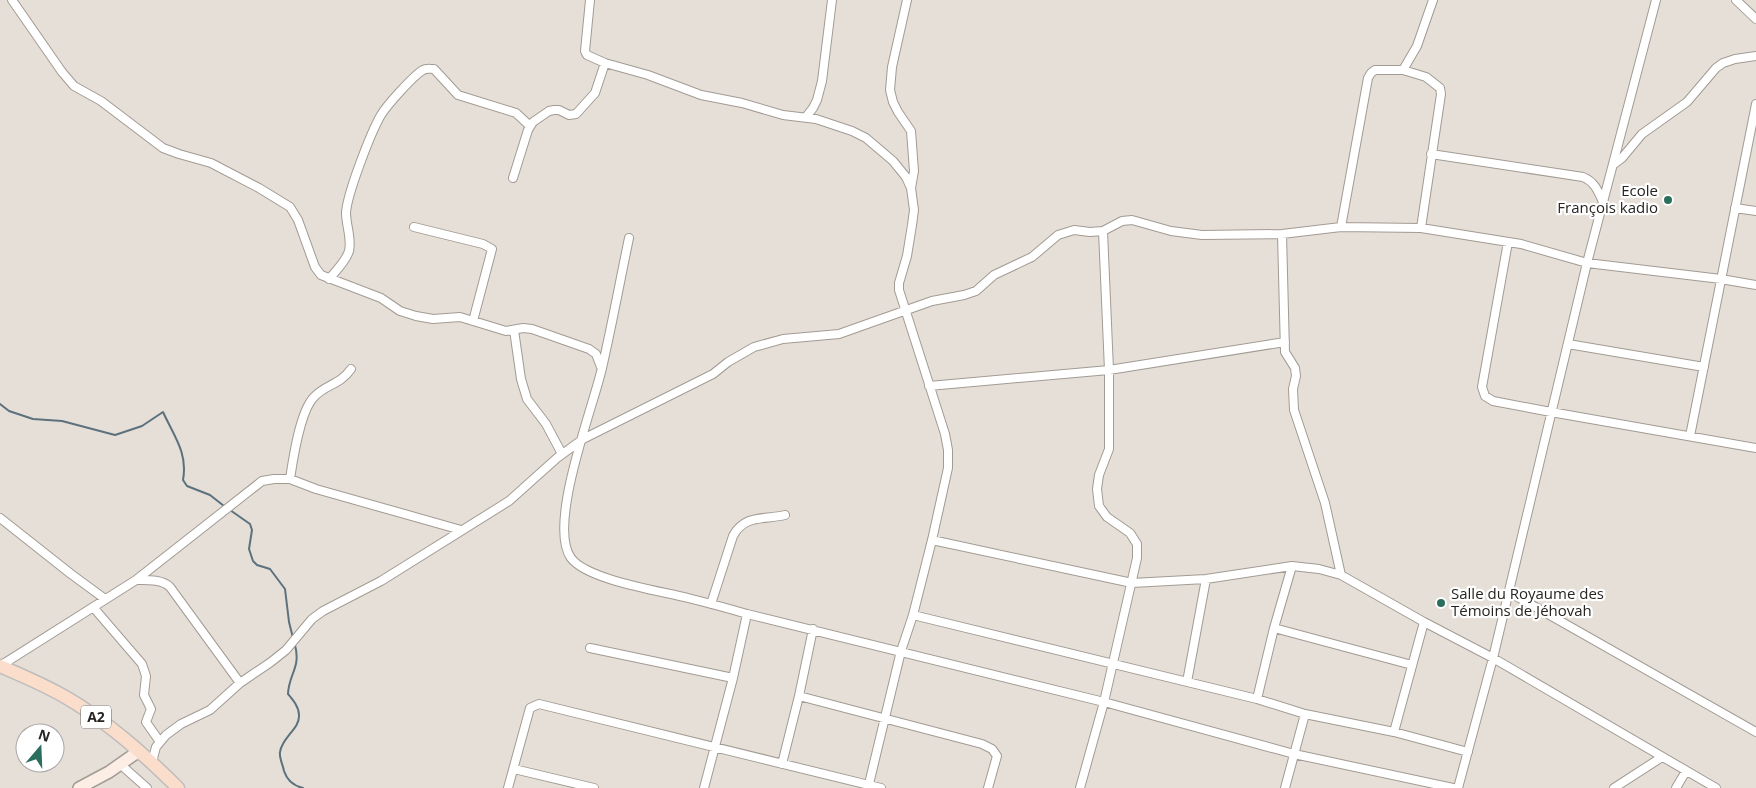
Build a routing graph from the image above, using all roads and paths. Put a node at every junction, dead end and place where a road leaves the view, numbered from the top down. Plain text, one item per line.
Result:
1 (12, 0) edge
2 (590, 0) edge
3 (832, 0) edge
4 (907, 0) edge
5 (1433, 0) edge
6 (1656, 0) edge
7 (1736, 0) edge
8 (1756, 19) edge
9 (1756, 56) edge
10 (606, 63) junction
11 (1404, 70) junction
12 (1756, 104) edge
13 (806, 117) junction
14 (530, 126) junction
15 (1431, 154) junction
16 (1614, 164) junction
17 (513, 178) dead end
18 (911, 188) junction
19 (1603, 202) junction
20 (1735, 208) junction
21 (1756, 211) edge
22 (414, 227) dead end
23 (1342, 227) junction
24 (1421, 228) junction
25 (1103, 231) junction
26 (1282, 234) junction
27 (629, 238) dead end
28 (1508, 242) junction
29 (1587, 263) junction
30 (330, 279) junction
31 (1721, 279) junction
32 (1756, 285) edge
33 (905, 310) junction
34 (473, 321) junction
35 (514, 330) junction
36 (1285, 342) junction
37 (1568, 344) junction
38 (1704, 367) junction
39 (351, 369) dead end
40 (602, 369) junction
41 (1110, 370) junction
42 (929, 386) junction
43 (1552, 412) junction
44 (1690, 436) junction
45 (583, 439) junction
46 (1756, 448) edge
47 (562, 454) junction
48 (290, 479) junction
49 (785, 515) dead end
50 (0, 518) edge
51 (462, 530) junction
52 (932, 540) junction
53 (1292, 566) junction
54 (1341, 575) junction
55 (1206, 579) junction
56 (136, 580) junction
57 (1132, 583) junction
58 (1509, 592) junction
59 (105, 599) junction
60 (711, 604) junction
61 (93, 607) junction
62 (747, 614) junction
63 (913, 615) junction
64 (1424, 622) junction
65 (1274, 628) junction
66 (812, 629) junction
67 (590, 648) dead end
68 (901, 651) junction
69 (1493, 658) junction
70 (1113, 663) junction
71 (1412, 665) junction
72 (0, 666) edge
73 (733, 678) junction
74 (1187, 682) junction
75 (240, 683) junction
76 (799, 696) junction
77 (1258, 699) junction
78 (1104, 702) junction
79 (1305, 714) junction
80 (885, 718) junction
81 (1394, 732) junction
82 (1756, 732) edge
83 (160, 742) junction
84 (716, 747) junction
85 (139, 750) junction
86 (1468, 752) junction
87 (1294, 754) junction
88 (1662, 757) junction
89 (152, 762) junction
90 (120, 764) junction
91 (782, 764) junction
92 (514, 768) junction
93 (1686, 771) junction
94 (869, 786) edge
95 (79, 788) edge
96 (147, 788) edge
97 (178, 788) edge
98 (508, 788) edge
99 (594, 788) edge
100 (704, 788) edge
101 (881, 788) edge
102 (988, 788) edge
103 (1080, 788) edge
104 (1285, 788) edge
105 (1453, 788) edge
106 (1458, 788) edge
107 (1614, 788) edge
108 (1676, 788) edge
109 (1716, 788) edge

1 - 30 street
2 - 10 street
3 - 13 street
4 - 18 street
5 - 11 street
6 - 16 street
7 - 8 street
9 - 16 street
10 - 13 street
10 - 14 street
11 - 15 street
11 - 23 street
12 - 20 street
13 - 18 street
14 - 17 street
14 - 30 street
15 - 19 street
15 - 24 street
16 - 19 street
18 - 33 street
19 - 29 street
20 - 21 street
20 - 31 street
22 - 34 street
23 - 24 street
23 - 26 street
24 - 28 street
25 - 26 street
25 - 33 street
25 - 41 street
26 - 36 street
27 - 40 street
28 - 29 street
28 - 43 street
29 - 31 street
29 - 37 street
30 - 34 street
31 - 32 street
31 - 38 street
33 - 42 street
33 - 45 street
34 - 35 street
35 - 40 street
35 - 47 street
36 - 41 street
36 - 54 street
37 - 38 street
37 - 43 street
38 - 44 street
39 - 48 street
40 - 45 street
41 - 42 street
41 - 57 street
42 - 52 street
43 - 44 street
43 - 58 street
44 - 46 street
45 - 47 street
45 - 60 street
47 - 51 street
48 - 51 street
48 - 56 street
49 - 60 street
50 - 59 street
51 - 75 street
52 - 57 street
52 - 63 street
53 - 54 street
53 - 55 street
53 - 65 street
54 - 64 street
55 - 57 street
55 - 74 street
56 - 59 street
56 - 75 street
57 - 70 street
58 - 69 street
58 - 82 street
59 - 61 street
60 - 62 street
61 - 72 street
61 - 83 street
62 - 66 street
62 - 73 street
63 - 68 street
63 - 70 street
64 - 69 street
64 - 71 street
65 - 71 street
65 - 77 street
66 - 68 street
66 - 76 street
67 - 73 street
68 - 78 street
68 - 80 street
69 - 86 street
69 - 88 street
70 - 74 street
70 - 78 street
71 - 81 street
72 - 85 main road, A2
73 - 84 street
74 - 77 street
75 - 83 street
76 - 80 street
76 - 91 street
77 - 79 street
78 - 87 street
78 - 103 street
79 - 81 street
79 - 87 street
80 - 94 street
80 - 102 street
81 - 86 street
83 - 89 street
84 - 91 street
84 - 92 street
84 - 100 street
85 - 89 main road, A2
85 - 90 street
86 - 106 street
87 - 104 street
87 - 105 street
88 - 93 street
88 - 107 street
89 - 97 main road, A2
90 - 95 street
90 - 96 street
91 - 94 street
92 - 98 street
92 - 99 street
93 - 108 street
93 - 109 street
94 - 101 street

